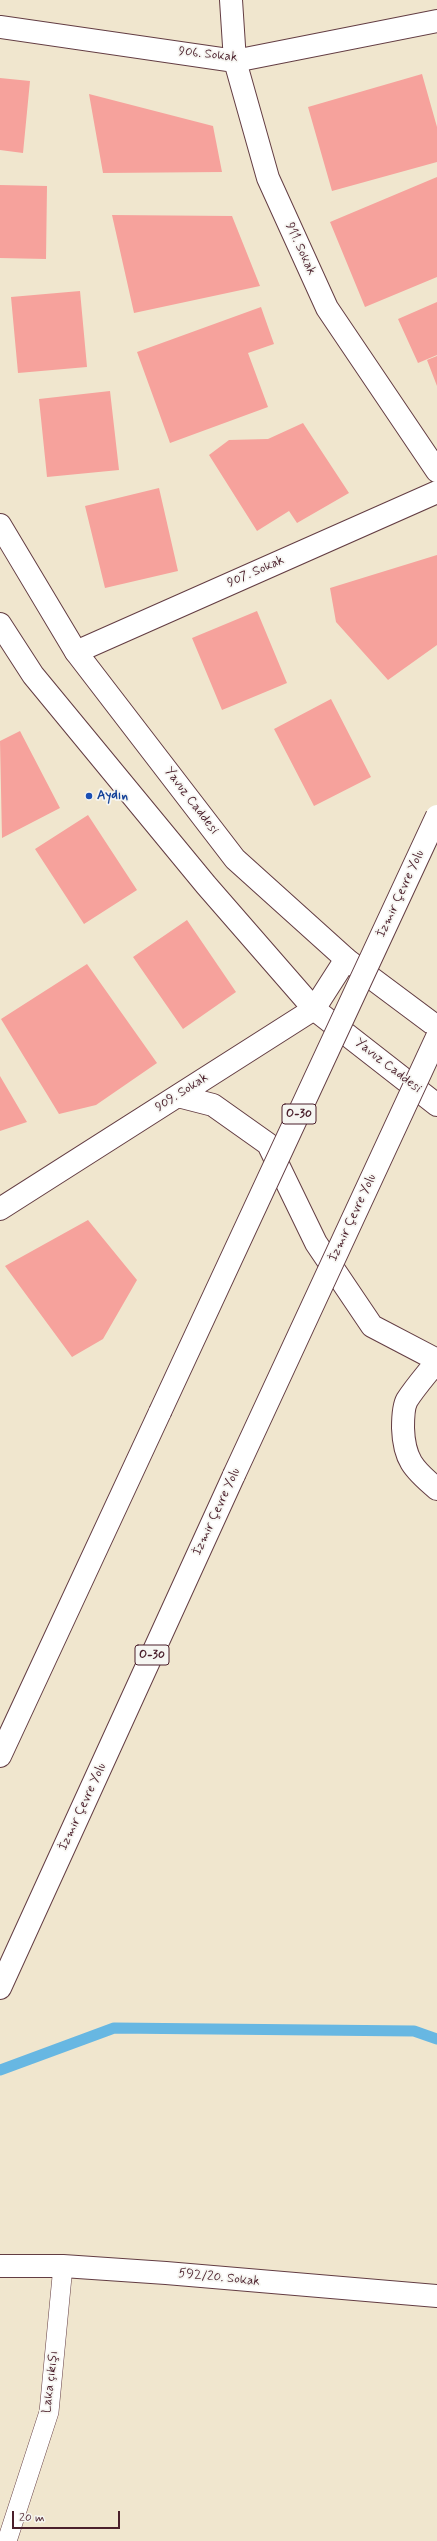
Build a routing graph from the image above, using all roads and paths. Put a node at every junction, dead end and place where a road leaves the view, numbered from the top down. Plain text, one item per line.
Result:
1 (231, 0) edge
2 (437, 21) edge
3 (0, 27) edge
4 (235, 61) junction
5 (437, 471) edge
6 (437, 492) edge
7 (0, 525) edge
8 (0, 624) edge
9 (76, 652) junction
10 (437, 816) edge
11 (346, 960) junction
12 (314, 1009) junction
13 (437, 1027) edge
14 (437, 1037) edge
15 (178, 1096) junction
16 (437, 1105) edge
17 (0, 1209) edge
18 (437, 1360) edge
19 (437, 1489) edge
20 (0, 1756) edge
21 (0, 1988) edge
22 (0, 2266) edge
23 (63, 2266) junction
24 (437, 2296) edge
25 (7, 2541) edge

1 - 4 main road, 911. Sokak
2 - 4 main road, 906. Sokak
3 - 4 main road, 906. Sokak
4 - 5 main road, 911. Sokak
6 - 9 main road, 907. Sokak
7 - 9 main road, Yavuz Caddesi
8 - 12 main road, Yavuz Caddesi
9 - 11 main road, Yavuz Caddesi
10 - 20 main road, İzmir Çevre Yolu / O-30, bridge
11 - 12 main road, 909. Sokak
11 - 13 main road, Yavuz Caddesi
12 - 15 main road, 909. Sokak
12 - 16 main road, Yavuz Caddesi
14 - 21 main road, İzmir Çevre Yolu / O-30, bridge
15 - 17 main road, 909. Sokak
15 - 18 main road
18 - 19 main road
22 - 23 main road, 592/20. Sokak
23 - 24 main road, 592/20. Sokak
23 - 25 lane, Laka çıkışı

